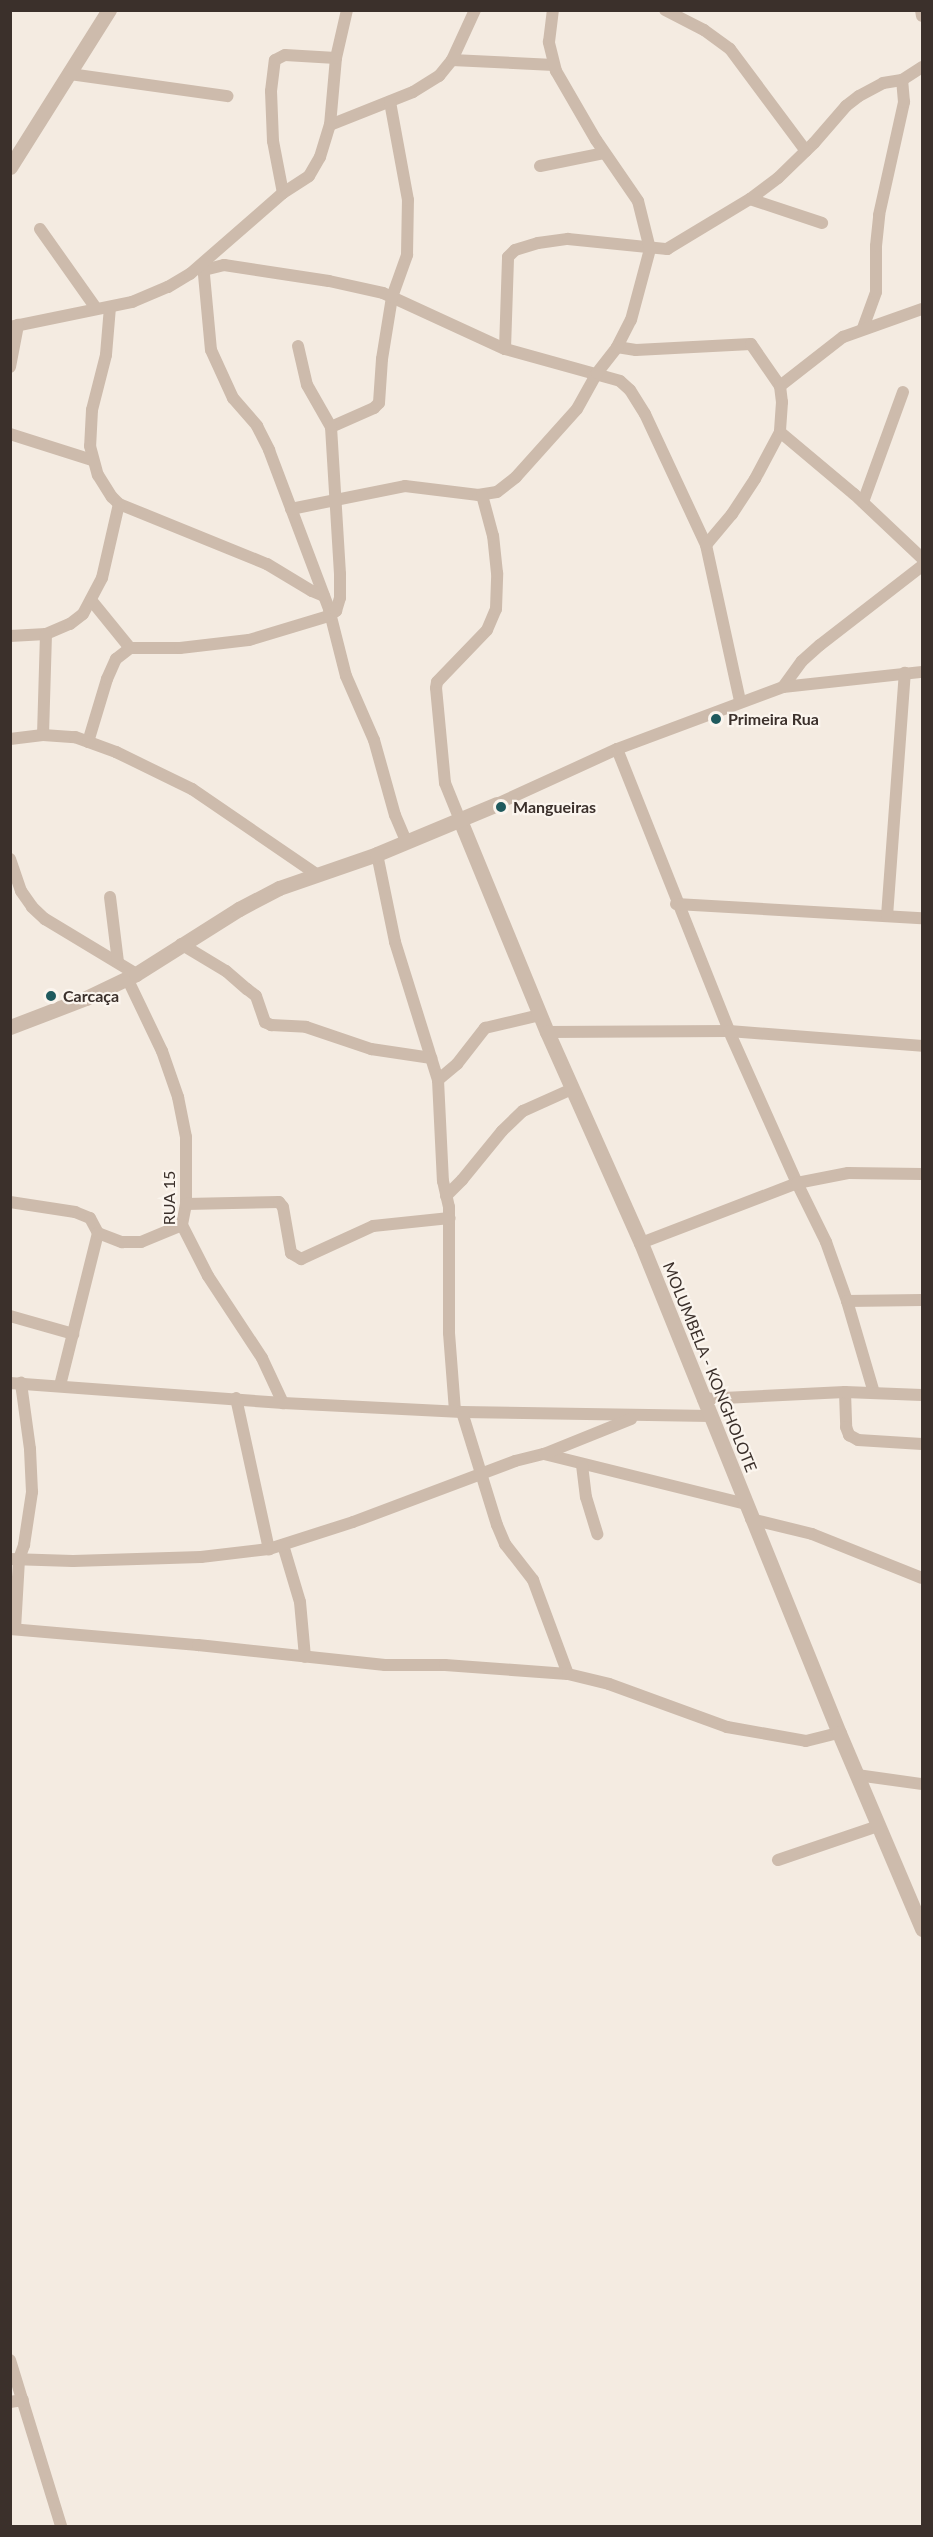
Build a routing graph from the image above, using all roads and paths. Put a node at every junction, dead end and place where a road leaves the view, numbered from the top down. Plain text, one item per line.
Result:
1 (109, 10) edge
2 (347, 10) edge
3 (475, 10) edge
4 (553, 10) edge
5 (921, 10) edge
6 (672, 12) edge
7 (922, 16) edge
8 (336, 58) junction
9 (452, 60) junction
10 (554, 65) junction
11 (922, 67) edge
12 (70, 74) junction
13 (902, 80) junction
14 (227, 96) dead end
15 (390, 102) junction
16 (330, 125) junction
17 (806, 151) junction
18 (604, 153) junction
19 (540, 166) dead end
20 (10, 167) edge
21 (284, 193) junction
22 (750, 199) junction
23 (822, 223) dead end
24 (40, 229) dead end
25 (650, 249) junction
26 (203, 267) junction
27 (392, 297) junction
28 (110, 307) junction
29 (96, 308) junction
30 (922, 309) edge
31 (14, 326) edge
32 (863, 328) junction
33 (298, 346) dead end
34 (617, 347) junction
35 (505, 349) junction
36 (10, 367) edge
37 (597, 373) junction
38 (780, 387) junction
39 (903, 392) dead end
40 (331, 427) junction
41 (780, 432) junction
42 (10, 434) edge
43 (92, 459) junction
44 (482, 495) junction
45 (337, 498) junction
46 (863, 502) junction
47 (119, 504) junction
48 (291, 510) junction
49 (706, 545) junction
50 (922, 558) edge
51 (922, 566) edge
52 (324, 596) junction
53 (91, 600) junction
54 (329, 615) junction
55 (46, 634) junction
56 (10, 636) edge
57 (130, 648) junction
58 (922, 672) edge
59 (905, 673) junction
60 (783, 687) junction
61 (740, 701) junction
62 (43, 735) junction
63 (10, 739) edge
64 (88, 742) junction
65 (617, 749) junction
66 (498, 804) joint
67 (460, 820) junction
68 (406, 841) junction
69 (377, 854) junction
70 (10, 859) edge
71 (316, 874) junction
72 (110, 897) dead end
73 (676, 904) junction
74 (887, 916) junction
75 (922, 918) edge
76 (181, 944) junction
77 (118, 962) junction
78 (131, 976) junction
79 (540, 1015) junction
80 (10, 1028) edge
81 (729, 1031) junction
82 (547, 1032) junction
83 (922, 1046) edge
84 (431, 1058) junction
85 (438, 1080) junction
86 (572, 1089) junction
87 (922, 1174) edge
88 (796, 1183) junction
89 (446, 1196) junction
90 (10, 1202) edge
91 (186, 1204) junction
92 (450, 1218) junction
93 (182, 1225) junction
94 (98, 1233) junction
95 (641, 1244) junction
96 (922, 1300) edge
97 (847, 1301) junction
98 (10, 1316) edge
99 (72, 1334) junction
100 (16, 1383) edge
101 (60, 1385) junction
102 (845, 1392) junction
103 (874, 1393) junction
104 (922, 1395) edge
105 (236, 1398) junction
106 (703, 1398) junction
107 (283, 1403) junction
108 (459, 1412) junction
109 (638, 1416) junction
110 (711, 1416) junction
111 (922, 1444) edge
112 (544, 1454) junction
113 (582, 1465) junction
114 (482, 1473) junction
115 (749, 1511) junction
116 (597, 1534) dead end
117 (283, 1545) junction
118 (269, 1549) junction
119 (15, 1559) edge
120 (922, 1578) edge
121 (13, 1629) edge
122 (304, 1657) junction
123 (568, 1674) junction
124 (839, 1733) junction
125 (857, 1775) junction
126 (922, 1784) edge
127 (878, 1826) junction
128 (778, 1860) dead end
129 (922, 1929) edge
130 (10, 2360) edge
131 (17, 2401) edge
132 (61, 2526) edge

1 - 12 street
2 - 8 street
3 - 9 street
4 - 10 street
5 - 7 street
6 - 17 street
8 - 16 street
8 - 21 street
9 - 10 street
9 - 15 street
10 - 18 street
11 - 13 street
12 - 14 street
12 - 20 street
13 - 17 street
13 - 32 street
15 - 16 street
15 - 27 street
16 - 21 street
17 - 22 street
18 - 19 street
18 - 25 street
21 - 26 street
22 - 23 street
22 - 25 street
24 - 29 street
25 - 34 street
25 - 35 street
26 - 27 street
26 - 28 street
26 - 48 street
27 - 35 street
27 - 40 street
28 - 29 street
28 - 43 street
29 - 31 street
30 - 32 street
31 - 36 street
32 - 38 street
33 - 40 street
34 - 37 street
34 - 38 street
35 - 37 street
37 - 44 street
37 - 49 street
38 - 41 street
39 - 46 street
40 - 45 street
41 - 46 street
41 - 49 street
42 - 43 street
43 - 47 street
44 - 45 street
44 - 67 street
45 - 48 street
45 - 54 street
46 - 50 street
47 - 52 street
47 - 53 street
48 - 52 street
49 - 61 street
51 - 60 street
52 - 54 street
53 - 55 street
53 - 57 street
54 - 57 street
54 - 68 street
55 - 56 street
55 - 62 street
57 - 64 street
58 - 59 street
59 - 60 street
59 - 74 street
60 - 61 street
61 - 65 street
62 - 63 street
62 - 64 street
64 - 71 street
65 - 66 street
65 - 73 street
66 - 67 street
67 - 68 street
67 - 79 street, MOLUMBELA - KONGHOLOTE
68 - 69 street
69 - 71 street
69 - 84 street
70 - 77 street
71 - 76 street
72 - 77 street
73 - 74 street
73 - 81 street
74 - 75 street
76 - 78 street
76 - 84 street
77 - 78 street
78 - 80 street
78 - 91 street, RUA 15
79 - 82 street, MOLUMBELA - KONGHOLOTE
79 - 85 street
81 - 82 street
81 - 83 street
81 - 88 street
82 - 86 street, MOLUMBELA - KONGHOLOTE
84 - 85 street
85 - 89 street
86 - 89 street
86 - 95 street, MOLUMBELA - KONGHOLOTE
87 - 88 street
88 - 95 street
88 - 97 street
89 - 92 street
90 - 94 street
91 - 92 street
91 - 93 street, RUA 15
92 - 108 street
93 - 94 street
93 - 107 street, RUA 15
94 - 99 street
95 - 106 street, MOLUMBELA - KONGHOLOTE
96 - 97 street
97 - 103 street
98 - 99 street
99 - 101 street
100 - 101 street
100 - 119 street
101 - 105 street
102 - 103 street
102 - 106 street
102 - 111 street
103 - 104 street
105 - 107 street
105 - 118 street
106 - 110 street, MOLUMBELA - KONGHOLOTE
107 - 108 street
108 - 109 street
108 - 114 street
109 - 110 street
109 - 112 street
110 - 115 street, MOLUMBELA - KONGHOLOTE
112 - 113 street
112 - 114 street
113 - 115 street
113 - 116 street
114 - 117 street
114 - 123 street
115 - 120 street
115 - 124 street, MOLUMBELA - KONGHOLOTE
117 - 118 street
117 - 122 street
118 - 119 street
119 - 121 street
121 - 122 street
122 - 123 street
123 - 124 street
124 - 125 street, MOLUMBELA - KONGHOLOTE
125 - 126 street
125 - 127 street, MOLUMBELA - KONGHOLOTE
127 - 128 street
127 - 129 street, MOLUMBELA - KONGHOLOTE
130 - 131 street
131 - 132 street

